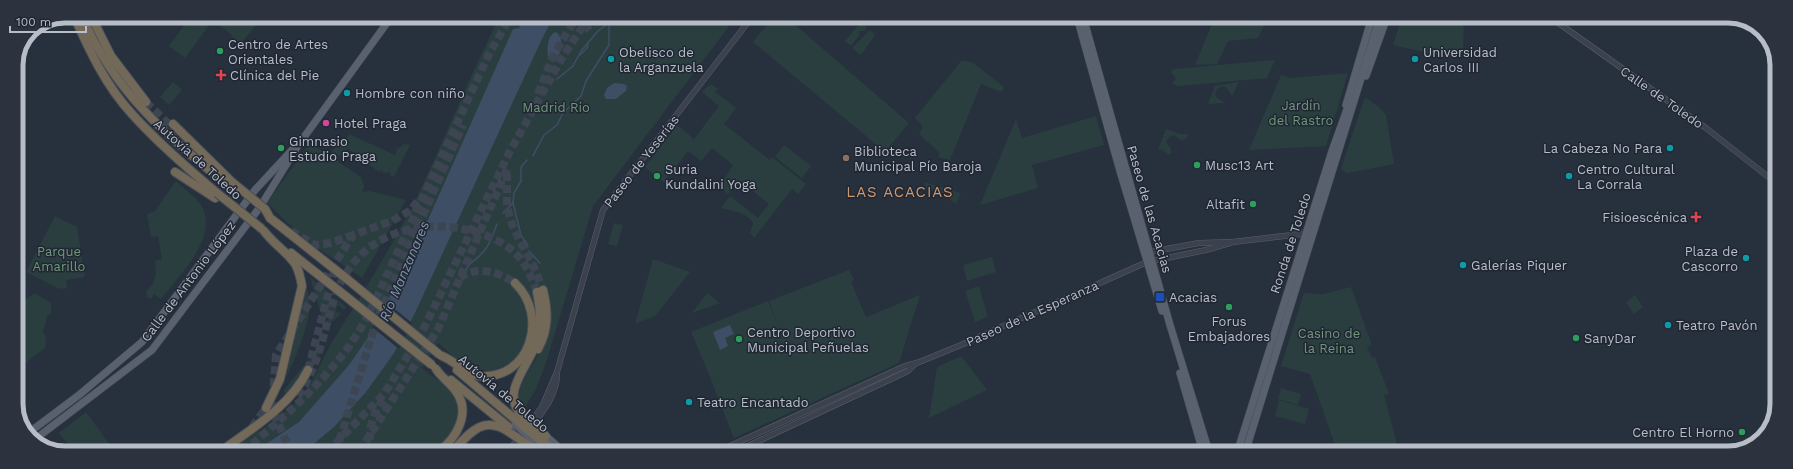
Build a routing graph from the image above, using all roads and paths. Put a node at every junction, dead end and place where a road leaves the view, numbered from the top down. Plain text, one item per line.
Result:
1 (77, 23) edge
2 (85, 23) edge
3 (95, 23) edge
4 (387, 23) edge
5 (747, 23) edge
6 (1079, 23) edge
7 (1085, 23) edge
8 (1370, 23) edge
9 (1378, 23) edge
10 (1385, 23) edge
11 (1558, 23) edge
12 (1372, 42) junction
13 (146, 102) tunnel mouth
14 (173, 124) tunnel mouth
15 (299, 144) junction
16 (1341, 146) junction
17 (1332, 151) junction
18 (176, 172) dead end
19 (1770, 177) edge
20 (230, 184) junction
21 (216, 196) junction
22 (263, 230) junction
23 (1305, 233) junction
24 (1314, 233) junction
25 (1233, 242) junction
26 (1150, 252) junction
27 (1150, 261) junction
28 (515, 283) tunnel mouth
29 (540, 291) tunnel mouth
30 (441, 356) junction
31 (917, 363) junction
32 (434, 367) junction
33 (308, 370) tunnel mouth
34 (266, 408) tunnel mouth
35 (516, 423) junction
36 (767, 429) junction
37 (32, 431) edge
38 (523, 435) junction
39 (38, 437) edge
40 (768, 437) junction
41 (540, 444) edge
42 (228, 446) tunnel mouth
43 (445, 446) edge
44 (456, 446) edge
45 (513, 446) edge
46 (516, 446) edge
47 (729, 446) edge
48 (748, 446) edge
49 (1201, 446) edge
50 (1207, 446) edge
51 (1239, 446) edge
52 (1247, 446) edge

1 - 21 highway, Autovía de Toledo
2 - 20 highway, Autovía de Toledo
3 - 13 highway
4 - 15 main road, Calle de Antonio López
5 - 38 street, Paseo de Yeserías
6 - 27 main road, Paseo de las Acacias
7 - 26 main road, Paseo de las Acacias
8 - 17 main road
9 - 12 main road, Ronda de Toledo
10 - 16 main road
11 - 19 street, Calle de Toledo
12 - 16 main road, Ronda de Toledo
12 - 17 main road, Ronda de Toledo
14 - 20 highway
15 - 37 main road, Calle de Antonio López
15 - 39 main road, Calle de Antonio López
16 - 24 main road, Ronda de Toledo
17 - 23 main road, Ronda de Toledo
18 - 21 highway
20 - 30 highway, bridge
21 - 22 highway, Autovía de Toledo, bridge
22 - 32 highway, Autovía de Toledo, bridge
22 - 34 highway
23 - 24 street
23 - 25 street
23 - 51 main road, Ronda de Toledo
24 - 52 main road, Ronda de Toledo
25 - 26 street
25 - 27 street, Paseo de la Esperanza
26 - 27 main road, Paseo de las Acacias
27 - 31 street, Paseo de la Esperanza
27 - 49 main road, Paseo de las Acacias
27 - 50 main road, Paseo de las Acacias
28 - 30 highway
29 - 35 highway
30 - 35 highway, Autovía de Toledo
31 - 36 street, Paseo de la Esperanza
31 - 40 street, Paseo de la Esperanza
32 - 35 highway, Autovía de Toledo
32 - 43 highway
33 - 42 highway
35 - 41 highway, Autovía de Toledo, bridge
35 - 41 highway, bridge
35 - 44 highway
36 - 40 street
36 - 47 street, Paseo de la Esperanza
38 - 45 street
38 - 46 street
40 - 48 street, Paseo de la Esperanza

